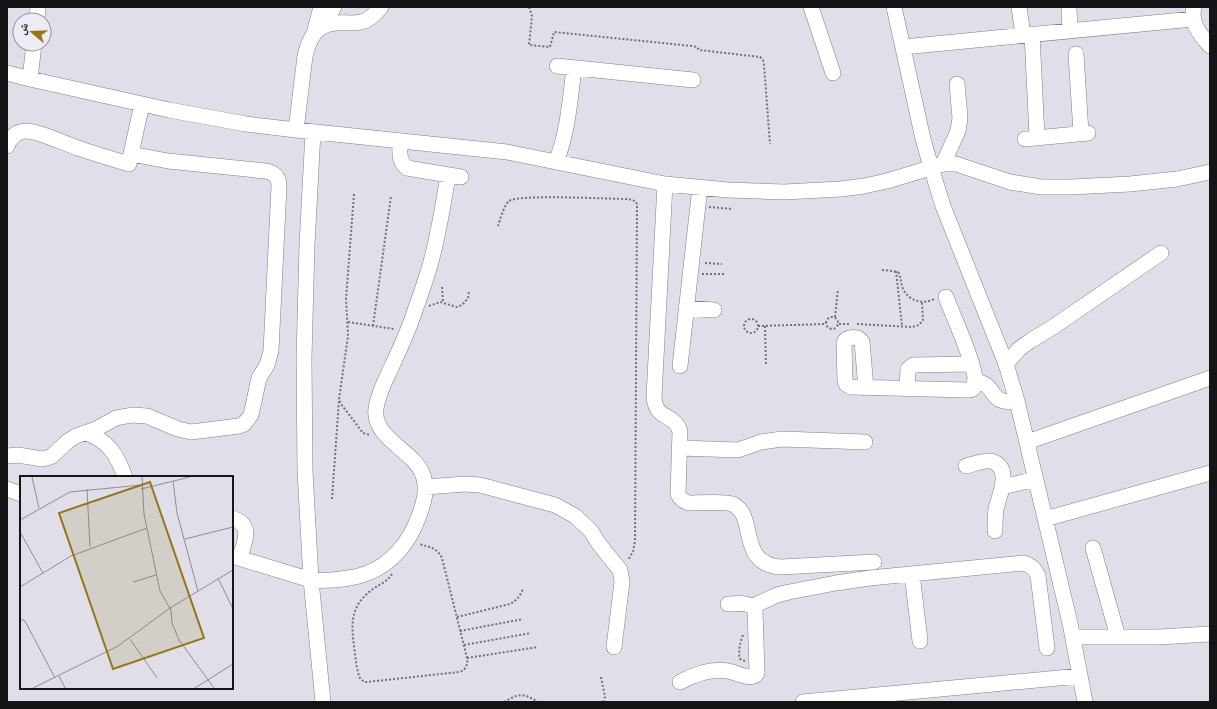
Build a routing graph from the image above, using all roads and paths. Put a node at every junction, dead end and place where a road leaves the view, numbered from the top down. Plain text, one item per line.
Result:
1 (321, 7) edge
2 (334, 7) edge
3 (381, 7) edge
4 (529, 7) edge
5 (811, 7) edge
6 (894, 7) edge
7 (1019, 7) edge
8 (1069, 7) edge
9 (1193, 13) edge
10 (318, 30) junction
11 (1070, 31) junction
12 (1027, 35) junction
13 (1210, 46) edge
14 (903, 47) junction
15 (33, 52) edge
16 (1076, 54) dead end
17 (557, 66) dead end
18 (574, 68) junction
19 (7, 73) edge
20 (832, 73) dead end
21 (30, 80) junction
22 (693, 80) dead end
23 (957, 84) dead end
24 (142, 104) junction
25 (296, 130) junction
26 (313, 132) junction
27 (400, 141) junction
28 (770, 144) dead end
29 (7, 146) edge
30 (556, 162) junction
31 (129, 164) junction
32 (937, 166) junction
33 (1210, 172) edge
34 (665, 184) junction
35 (700, 187) junction
36 (354, 194) dead end
37 (391, 196) dead end
38 (698, 206) junction
39 (733, 209) dead end
40 (498, 226) dead end
41 (1161, 253) dead end
42 (722, 264) dead end
43 (691, 266) junction
44 (882, 270) dead end
45 (896, 271) junction
46 (724, 274) dead end
47 (442, 287) dead end
48 (838, 290) dead end
49 (469, 291) dead end
50 (946, 297) joint
51 (443, 302) junction
52 (922, 302) junction
53 (686, 308) junction
54 (714, 310) dead end
55 (414, 314) junction
56 (834, 317) junction
57 (348, 322) junction
58 (826, 324) junction
59 (838, 324) junction
60 (373, 326) junction
61 (758, 326) junction
62 (765, 326) junction
63 (902, 326) junction
64 (407, 331) junction
65 (971, 364) junction
66 (1006, 364) junction
67 (680, 366) dead end
68 (766, 366) dead end
69 (1210, 378) edge
70 (974, 382) junction
71 (866, 388) dead end
72 (907, 388) junction
73 (339, 399) junction
74 (1017, 401) junction
75 (382, 430) junction
76 (101, 433) junction
77 (865, 442) dead end
78 (1027, 442) junction
79 (680, 448) junction
80 (7, 456) edge
81 (966, 466) dead end
82 (1210, 473) edge
83 (125, 476) edge
84 (1036, 479) junction
85 (426, 487) junction
86 (1002, 487) junction
87 (7, 489) edge
88 (20, 494) edge
89 (332, 499) dead end
90 (233, 518) edge
91 (1045, 519) junction
92 (995, 531) dead end
93 (406, 540) junction
94 (1093, 548) dead end
95 (236, 557) edge
96 (391, 559) junction
97 (874, 562) dead end
98 (620, 570) junction
99 (912, 574) junction
100 (311, 580) junction
101 (523, 589) dead end
102 (1065, 602) junction
103 (728, 604) dead end
104 (1042, 604) junction
105 (753, 606) junction
106 (457, 617) junction
107 (523, 619) dead end
108 (460, 631) junction
109 (531, 633) dead end
110 (1210, 634) edge
111 (1118, 637) junction
112 (1073, 638) junction
113 (920, 641) dead end
114 (464, 645) junction
115 (538, 647) dead end
116 (614, 647) dead end
117 (1047, 648) dead end
118 (467, 658) junction
119 (1080, 676) junction
120 (601, 677) dead end
121 (680, 682) dead end
122 (323, 702) edge
123 (504, 702) edge
124 (538, 702) edge
125 (577, 702) edge
126 (593, 702) edge
127 (603, 702) edge
128 (803, 702) edge
129 (1085, 702) edge

1 - 10 street
2 - 10 street
3 - 10 street
4 - 28 path
5 - 20 street
6 - 14 street
7 - 12 street
8 - 11 street
9 - 11 street
9 - 13 street
10 - 25 street
11 - 12 street
12 - 14 street
12 - 16 street
14 - 32 street
15 - 21 street
17 - 18 street
18 - 22 street
18 - 30 street
19 - 21 street
21 - 24 street
23 - 32 street
24 - 25 street
24 - 31 street
25 - 26 street
26 - 27 street
26 - 100 street
27 - 30 street
27 - 55 street
29 - 31 street
30 - 34 street
31 - 76 street
32 - 33 street
32 - 35 street
32 - 66 street
34 - 35 street
34 - 79 street
35 - 38 street
36 - 57 path
37 - 60 path
38 - 39 path
38 - 43 street
40 - 98 path
41 - 66 street
42 - 43 path
43 - 46 path
43 - 53 street
44 - 45 path
45 - 52 path
45 - 63 path
47 - 51 path
48 - 56 path
49 - 51 path
50 - 52 path
50 - 65 street
51 - 55 path
52 - 63 path
53 - 54 street
53 - 67 street
55 - 64 street
56 - 58 path
56 - 59 path
57 - 60 path
57 - 73 path
58 - 59 path
58 - 62 path
59 - 63 path
60 - 64 path
61 - 61 path
61 - 62 path
62 - 68 path
64 - 75 street
65 - 70 street
65 - 72 street
66 - 74 street
69 - 78 street
70 - 72 street
70 - 74 street
71 - 72 street
73 - 75 path
73 - 89 path
74 - 78 street
75 - 85 street
76 - 80 street
76 - 83 street
77 - 79 street
78 - 84 street
79 - 97 street
81 - 86 street
82 - 91 street
84 - 86 street
84 - 91 street
85 - 93 street
85 - 98 street
86 - 92 street
87 - 88 street
90 - 95 street
91 - 102 street
93 - 96 street
93 - 106 path
94 - 111 street
95 - 100 street
96 - 100 street
96 - 118 path
98 - 116 street
99 - 104 street
99 - 105 street
99 - 113 street
100 - 122 street
101 - 106 path
102 - 104 street
102 - 112 street
103 - 105 street
104 - 117 street
105 - 121 street
106 - 108 path
107 - 108 path
108 - 114 path
109 - 114 path
110 - 111 street
111 - 112 street
112 - 119 street
114 - 118 path
115 - 118 path
119 - 128 street
119 - 129 street
120 - 127 path
123 - 124 path
125 - 126 path

